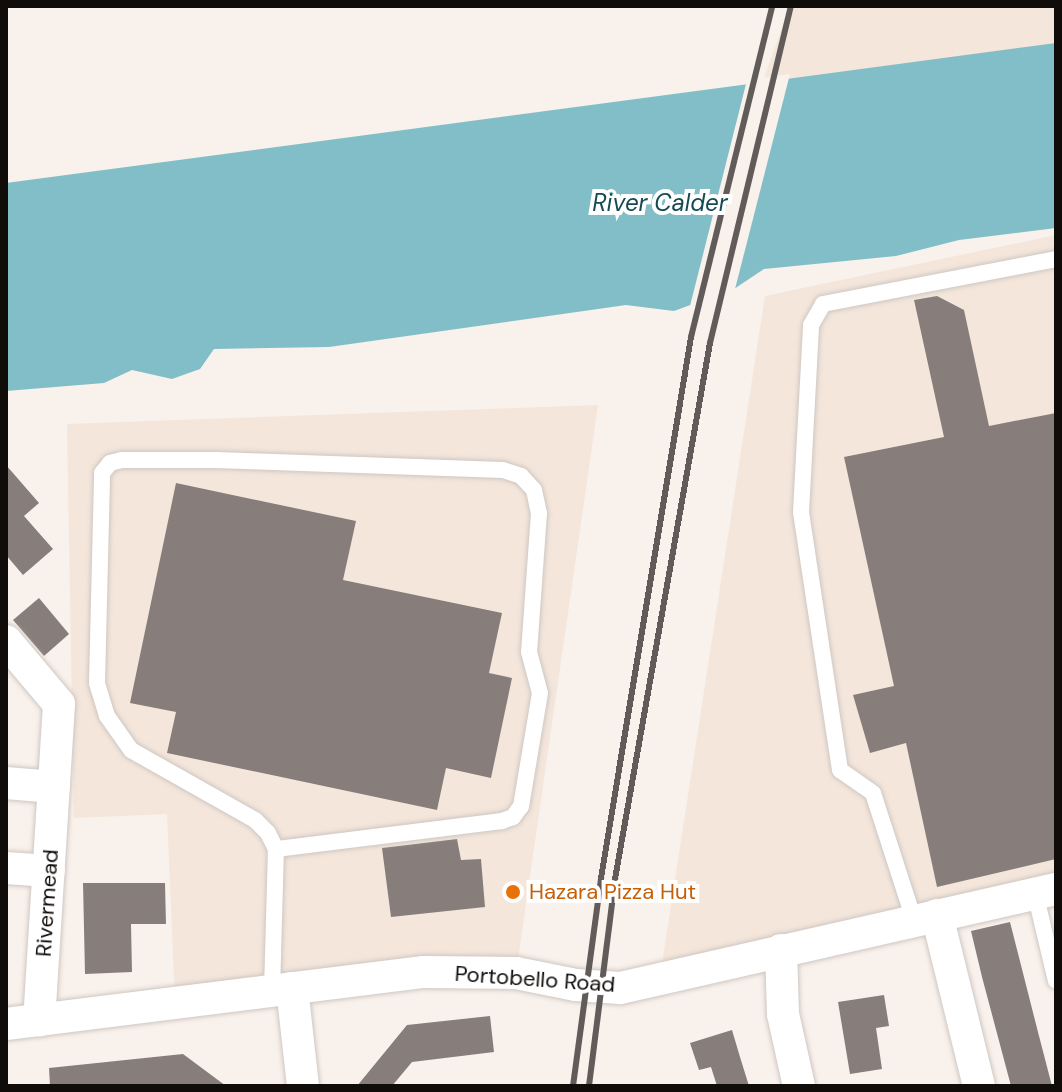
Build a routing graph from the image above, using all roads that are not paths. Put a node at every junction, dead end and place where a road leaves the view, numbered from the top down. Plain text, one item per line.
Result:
1 (1056, 259) edge
2 (6, 641) edge
3 (6, 783) edge
4 (54, 787) junction
5 (276, 849) junction
6 (6, 868) edge
7 (49, 871) junction
8 (1046, 891) edge
9 (925, 918) junction
10 (781, 950) junction
11 (1056, 981) edge
12 (282, 990) junction
13 (39, 1020) junction
14 (6, 1024) edge
15 (303, 1086) edge
16 (799, 1086) edge
17 (979, 1086) edge

1 - 9 lane
2 - 4 street, Rivermead
3 - 4 street
4 - 7 street, Rivermead
5 - 5 lane
5 - 12 lane
6 - 7 street
7 - 13 street, Rivermead
8 - 9 street, Portobello Road
8 - 11 lane
9 - 10 street, Portobello Road
9 - 17 street
10 - 12 street, Portobello Road
10 - 16 street
12 - 13 street, Portobello Road
12 - 15 street
13 - 14 street, Portobello Road

